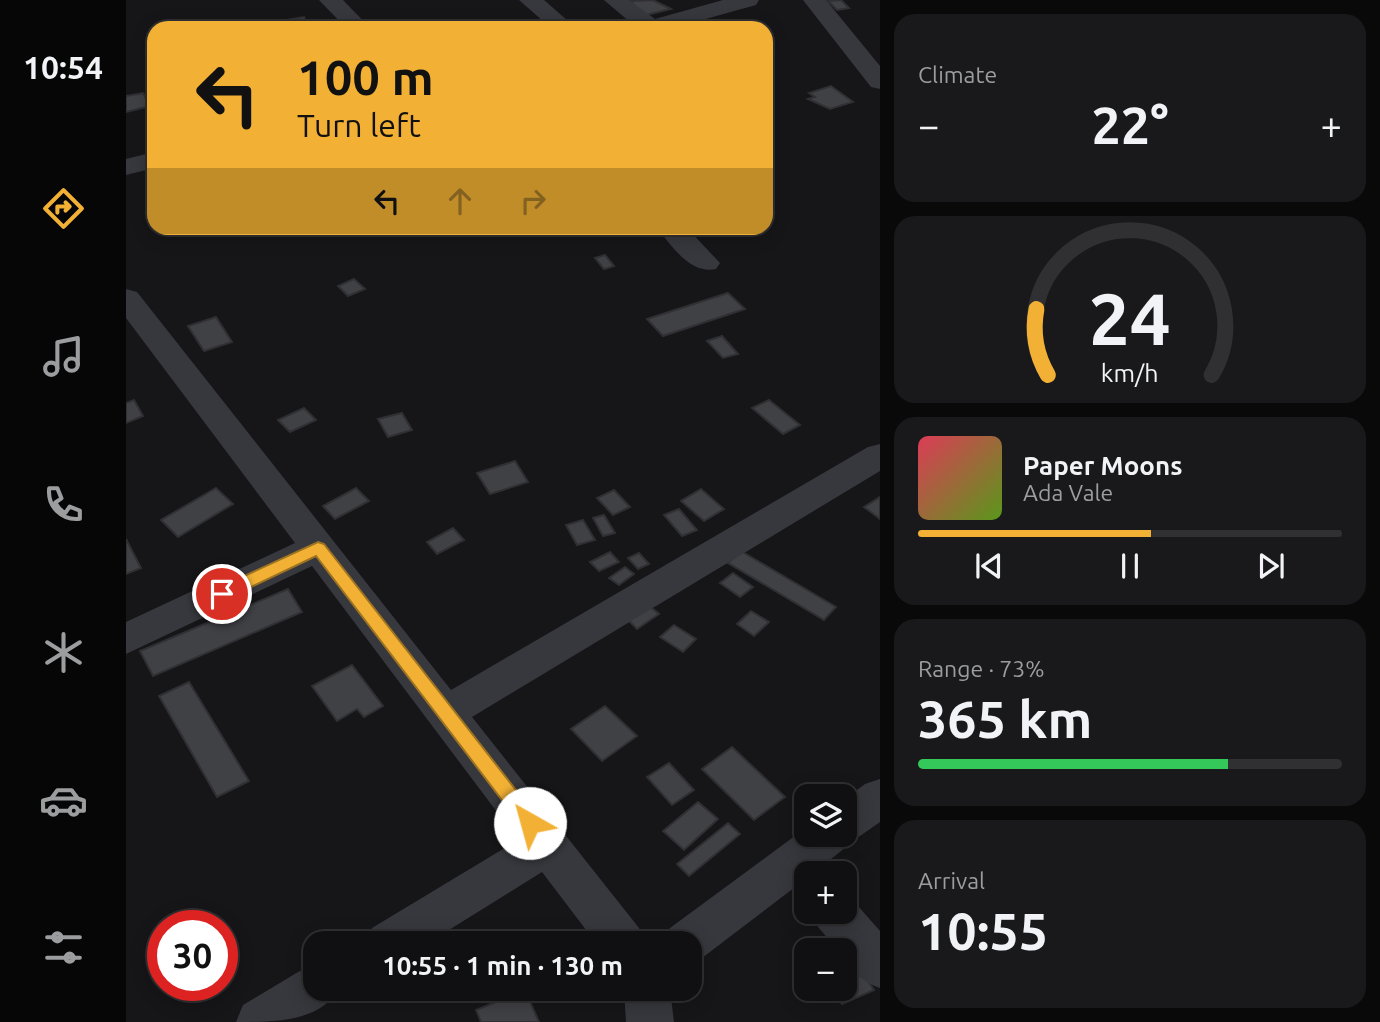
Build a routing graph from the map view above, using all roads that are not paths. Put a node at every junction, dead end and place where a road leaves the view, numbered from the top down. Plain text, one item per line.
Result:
1 (330, 0) edge
2 (530, 0) edge
3 (615, 0) edge
4 (748, 0) edge
5 (814, 0) edge
6 (352, 21) edge
7 (556, 21) edge
8 (640, 21) edge
9 (674, 21) edge
10 (880, 82) edge
11 (147, 162) edge
12 (126, 167) edge
13 (679, 235) edge
14 (706, 263) dead end
15 (126, 298) edge
16 (880, 454) edge
17 (318, 548) junction
18 (126, 639) edge
19 (446, 713) junction
20 (880, 797) edge
21 (857, 814) edge
22 (548, 845) junction
23 (820, 847) edge
24 (808, 861) edge
25 (794, 875) edge
26 (844, 924) edge
27 (408, 931) edge
28 (614, 931) edge
29 (702, 933) edge
30 (880, 965) edge
31 (303, 995) edge
32 (649, 1001) edge
33 (260, 1022) edge
34 (650, 1022) edge

1 - 6 street
2 - 7 street
3 - 8 street
4 - 9 street
5 - 10 street
11 - 12 street
13 - 14 street
15 - 17 street
16 - 19 street
17 - 18 street
17 - 19 street
19 - 22 street
20 - 21 street
22 - 27 street
22 - 28 street
23 - 24 street
25 - 29 street
26 - 30 street
31 - 33 street
32 - 34 street

